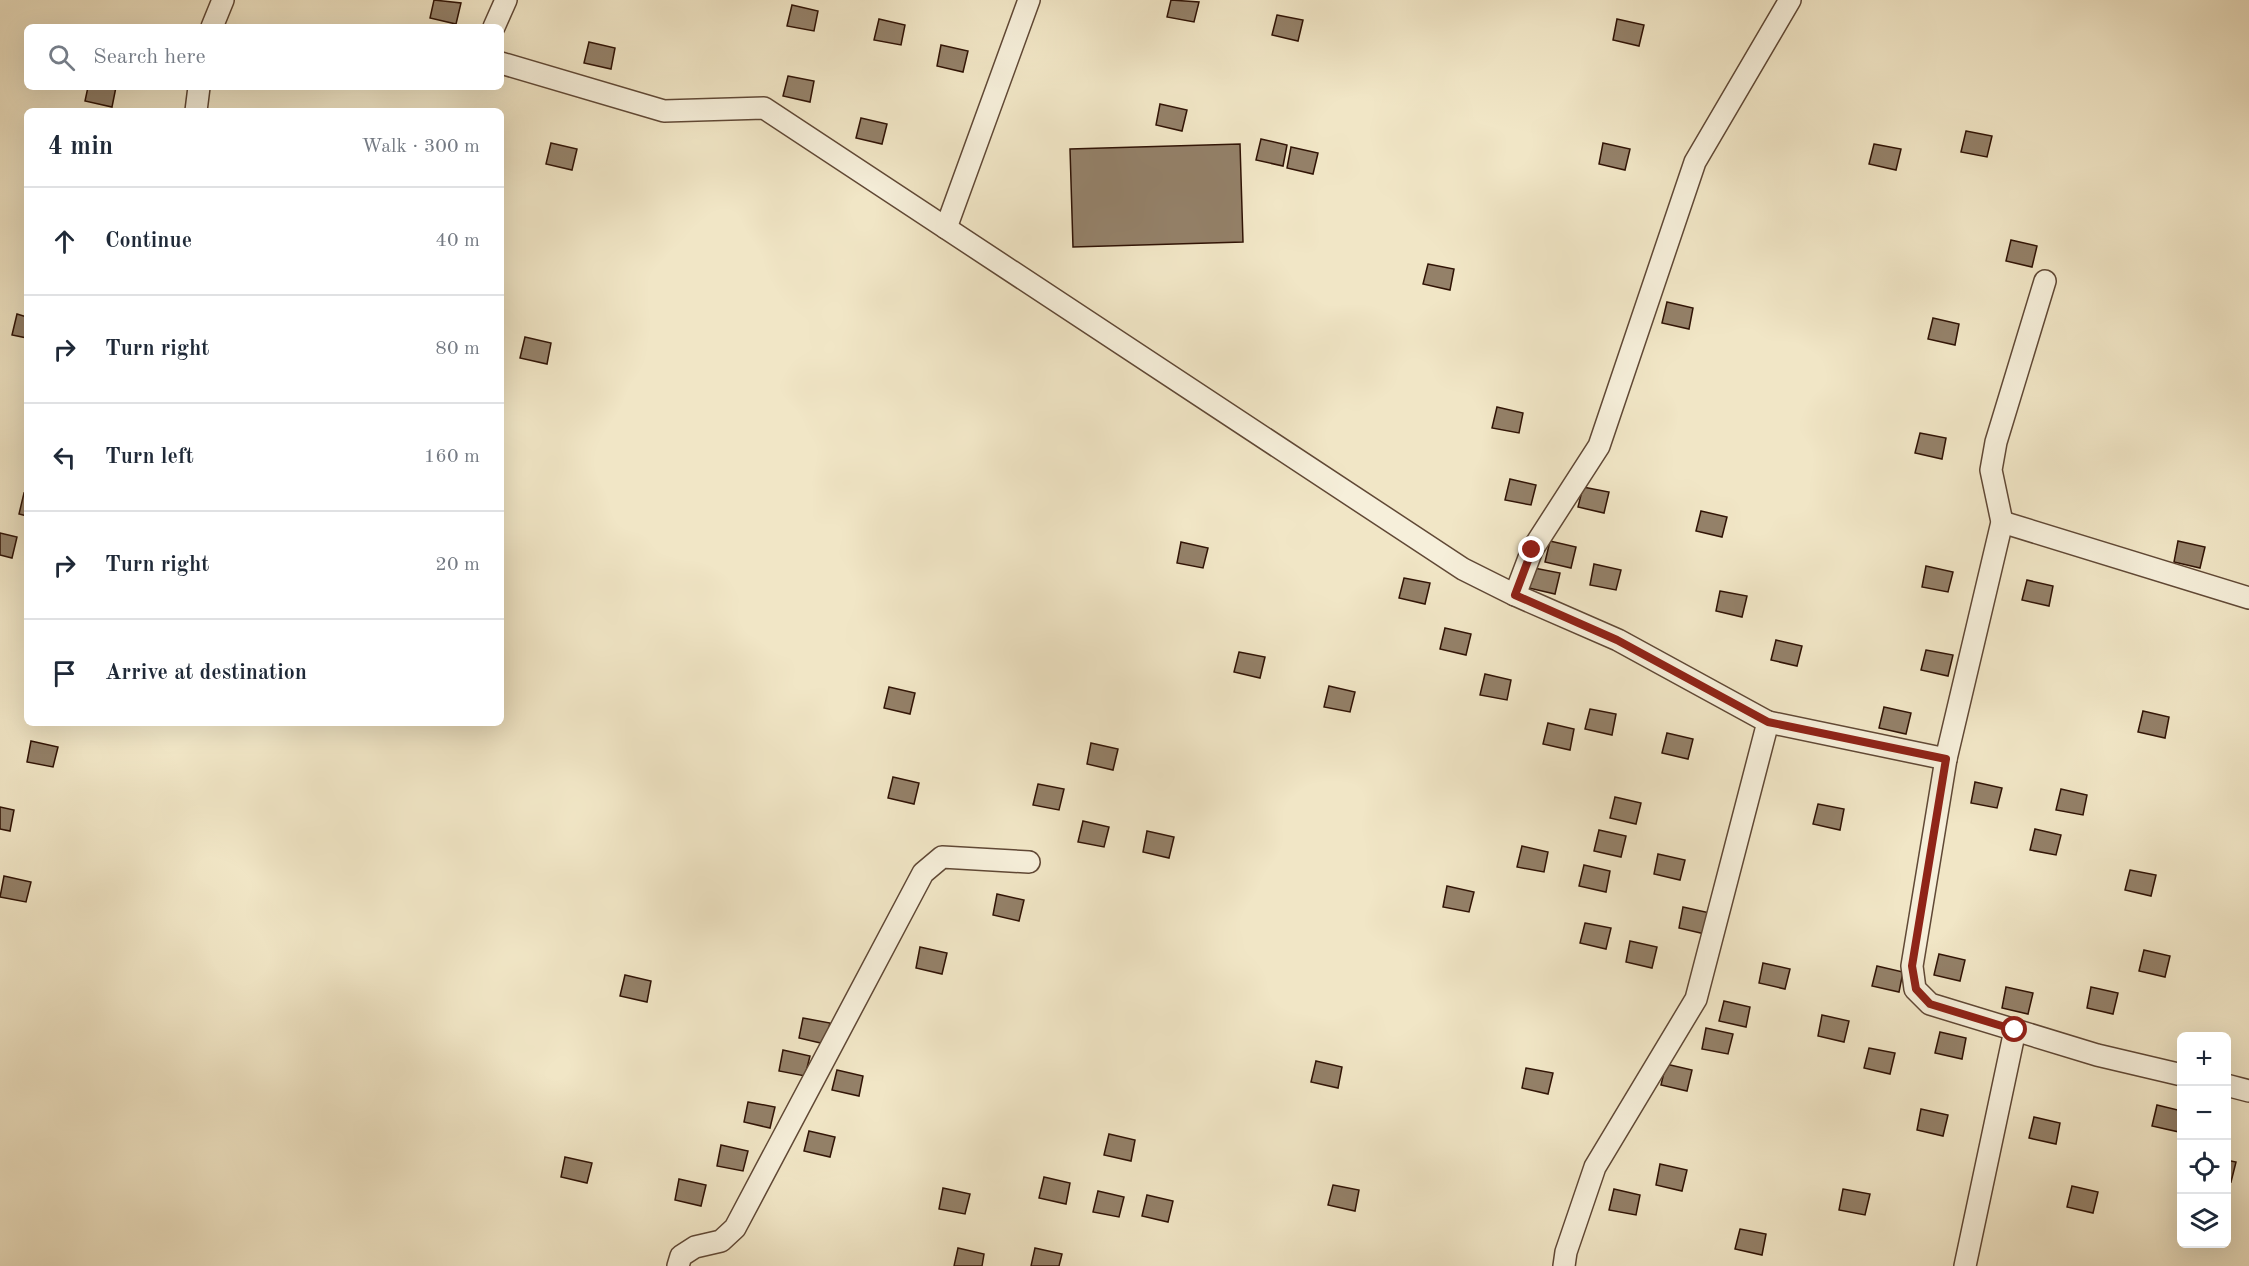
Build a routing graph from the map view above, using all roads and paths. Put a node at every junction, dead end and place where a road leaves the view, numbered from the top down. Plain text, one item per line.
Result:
1 (223, 0) edge
2 (506, 0) edge
3 (1029, 0) edge
4 (1790, 0) edge
5 (213, 24) edge
6 (495, 24) edge
7 (504, 64) edge
8 (199, 90) edge
9 (196, 108) edge
10 (946, 228) junction
11 (2045, 281) dead end
12 (2002, 522) junction
13 (1515, 595) junction
14 (2249, 598) edge
15 (1768, 722) junction
16 (1946, 759) junction
17 (1029, 862) dead end
18 (2015, 1030) junction
19 (2177, 1074) edge
20 (2230, 1086) edge
21 (2249, 1091) edge
22 (678, 1266) edge
23 (1564, 1266) edge
24 (1965, 1266) edge

1 - 5 street
2 - 6 street
3 - 10 street
4 - 13 street
7 - 10 street
8 - 9 street
10 - 13 street
11 - 12 street
12 - 14 street
12 - 16 street
13 - 15 street
15 - 16 street
15 - 23 street
16 - 18 street
17 - 22 street
18 - 19 street
18 - 24 street
20 - 21 street

